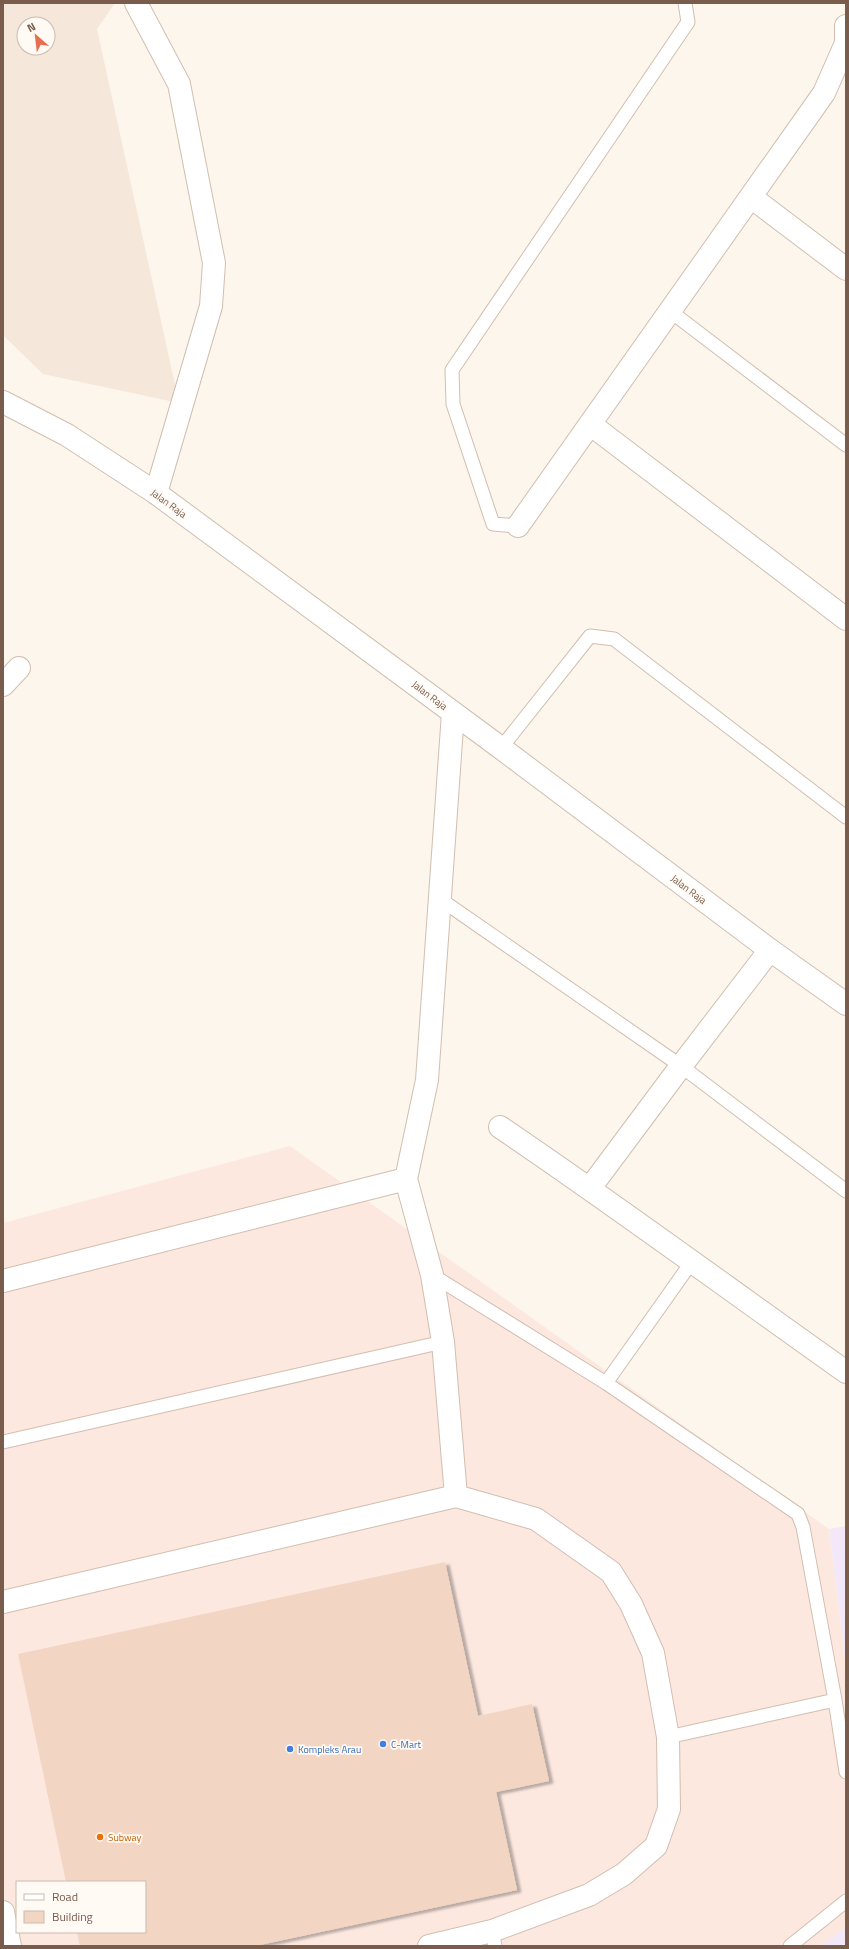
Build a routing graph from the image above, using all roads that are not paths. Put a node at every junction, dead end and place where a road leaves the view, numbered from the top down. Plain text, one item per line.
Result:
1 (136, 3) edge
2 (685, 3) edge
3 (846, 26) edge
4 (751, 197) junction
5 (846, 268) edge
6 (670, 312) junction
7 (3, 402) edge
8 (590, 424) junction
9 (846, 445) edge
10 (156, 493) junction
11 (518, 526) joint
12 (846, 619) edge
13 (19, 668) dead end
14 (3, 685) edge
15 (453, 713) junction
16 (501, 748) junction
17 (846, 818) edge
18 (440, 899) junction
19 (770, 950) junction
20 (846, 1004) edge
21 (681, 1066) junction
22 (500, 1127) dead end
23 (406, 1179) junction
24 (590, 1188) junction
25 (846, 1191) edge
26 (691, 1263) junction
27 (432, 1275) junction
28 (3, 1281) edge
29 (443, 1342) junction
30 (846, 1372) edge
31 (606, 1383) junction
32 (3, 1442) edge
33 (456, 1496) junction
34 (3, 1602) edge
35 (835, 1700) junction
36 (668, 1737) junction
37 (846, 1772) edge
38 (846, 1901) edge
39 (3, 1912) edge
40 (494, 1938) edge
41 (10, 1946) edge
42 (429, 1946) edge
43 (790, 1946) edge

1 - 10 street
2 - 11 lane
3 - 4 street
4 - 5 street
4 - 6 street
6 - 8 street
6 - 9 lane
7 - 10 street, Jalan Raja
8 - 11 street
8 - 12 street
10 - 15 street, Jalan Raja
13 - 14 street
15 - 16 street, Jalan Raja
15 - 18 street
16 - 17 lane
16 - 19 street, Jalan Raja
18 - 21 lane
18 - 23 street
19 - 20 street, Jalan Raja
19 - 21 street
21 - 24 street
21 - 25 lane
22 - 24 street
23 - 27 street
23 - 28 street
24 - 26 street
26 - 30 street
26 - 31 lane
27 - 29 street
27 - 31 lane
29 - 32 lane
29 - 33 street
31 - 35 lane
33 - 34 street
33 - 36 street
35 - 36 lane
35 - 37 lane
36 - 40 street
38 - 43 lane
39 - 41 street
40 - 42 street

